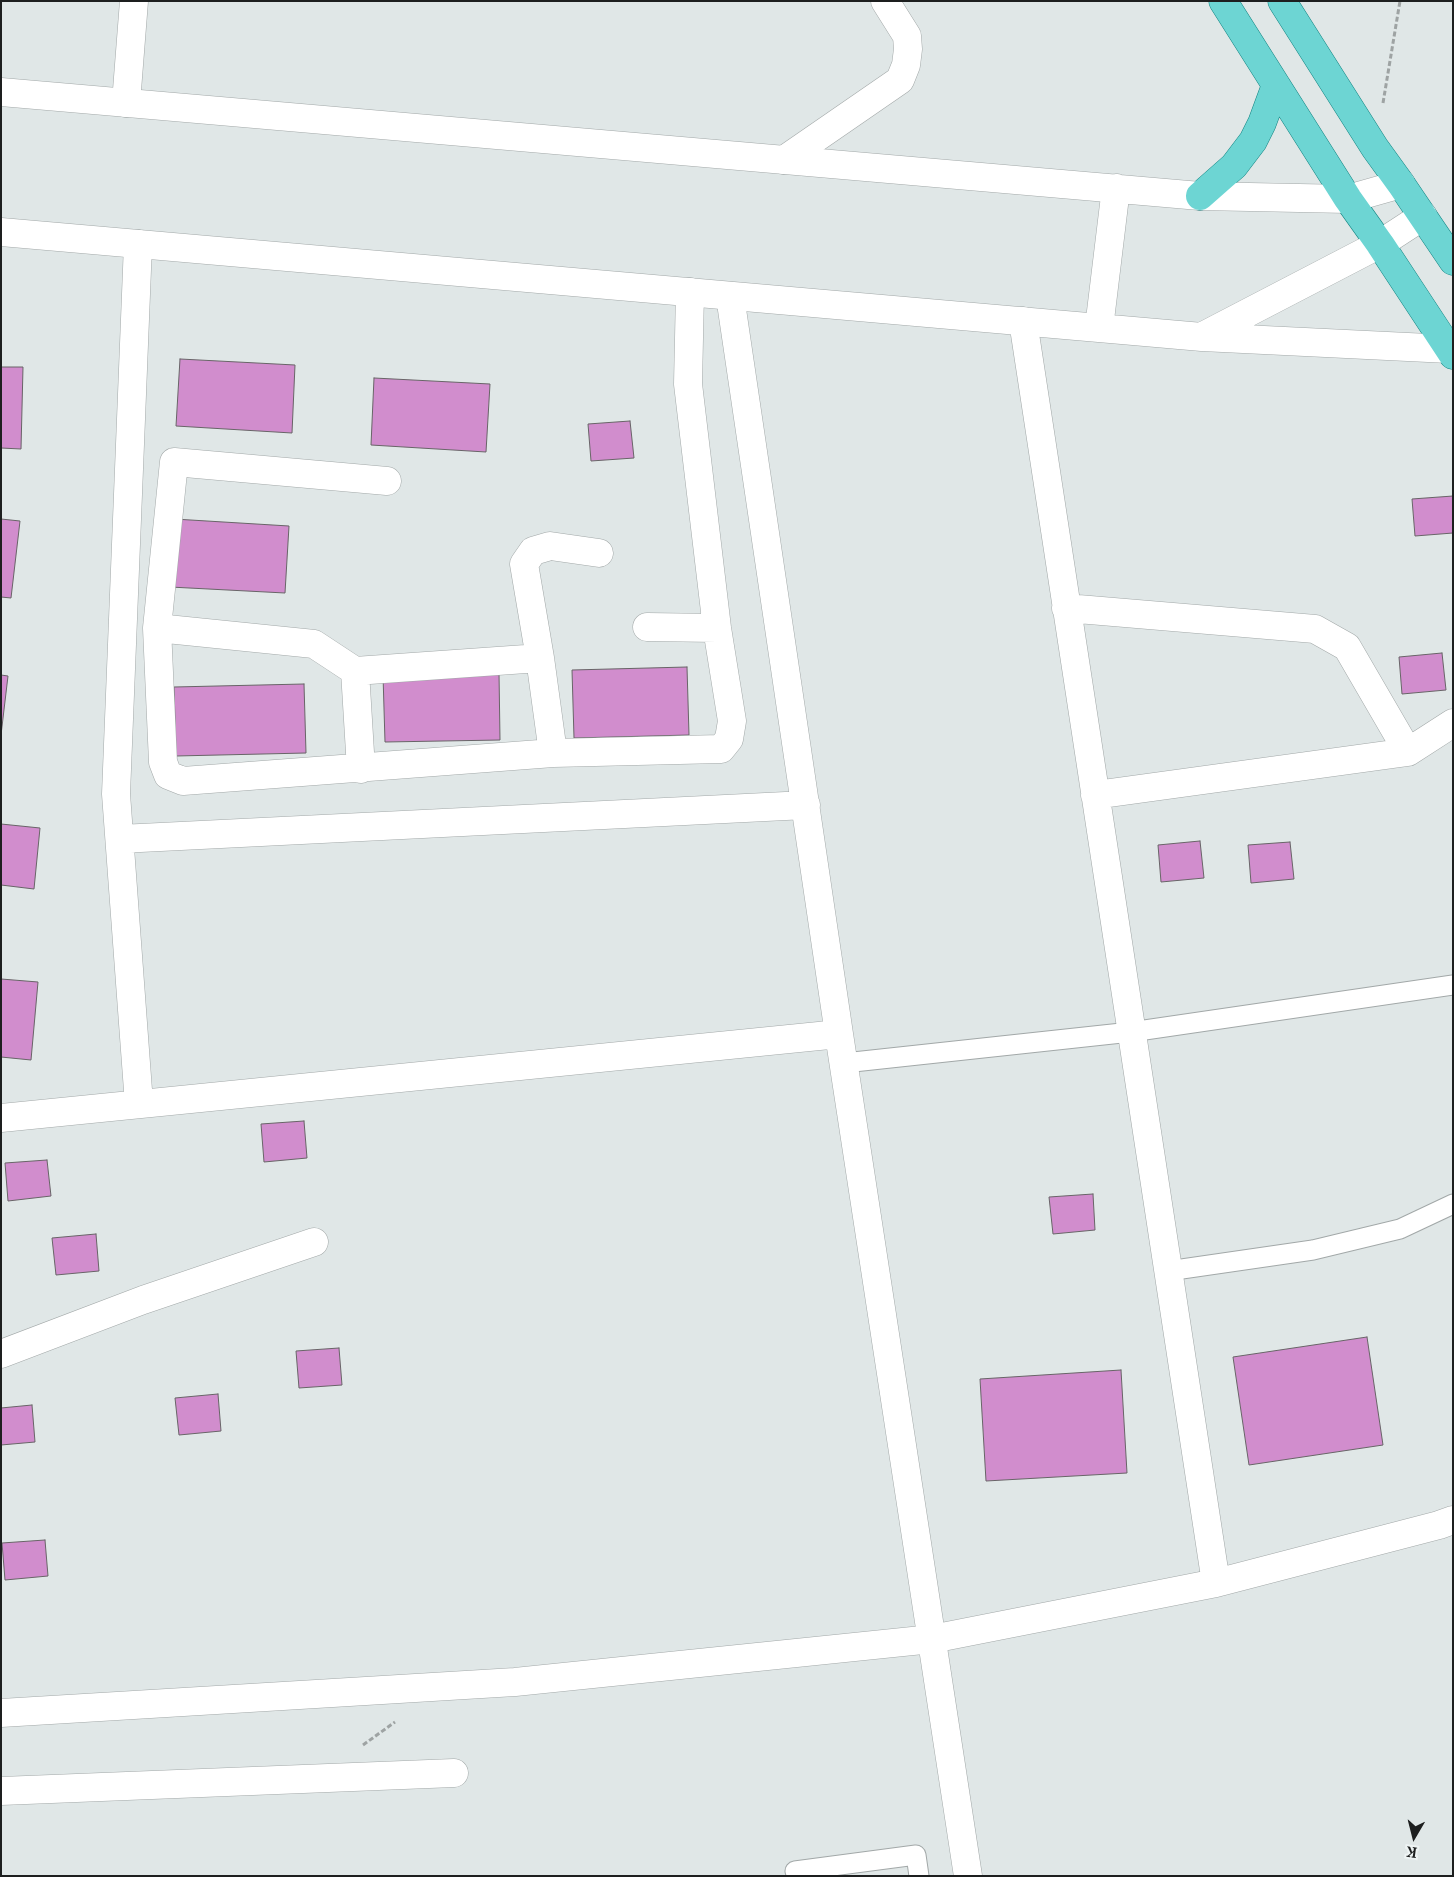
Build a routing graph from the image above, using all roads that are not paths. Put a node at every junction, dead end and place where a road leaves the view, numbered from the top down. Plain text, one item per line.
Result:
1 (134, 1) edge
2 (885, 1) edge
3 (1223, 1) edge
4 (1282, 1) edge
5 (1276, 85) junction
6 (1, 92) edge
7 (126, 103) junction
8 (784, 160) junction
9 (1401, 184) junction
10 (1116, 188) junction
11 (1200, 196) junction
12 (1348, 199) junction
13 (1423, 216) junction
14 (1, 232) edge
15 (138, 244) junction
16 (1380, 244) junction
17 (1453, 261) edge
18 (690, 292) junction
19 (730, 296) junction
20 (1023, 321) junction
21 (1099, 328) junction
22 (1202, 337) junction
23 (1451, 352) edge
24 (387, 481) dead end
25 (599, 553) dead end
26 (1066, 608) junction
27 (647, 627) dead end
28 (158, 628) junction
29 (716, 628) junction
30 (540, 658) junction
31 (355, 671) junction
32 (1453, 723) edge
33 (1408, 752) junction
34 (553, 753) junction
35 (361, 769) junction
36 (1095, 795) junction
37 (806, 805) junction
38 (120, 839) junction
39 (1453, 985) edge
40 (1131, 1032) junction
41 (840, 1034) junction
42 (844, 1062) junction
43 (140, 1104) junction
44 (1, 1118) edge
45 (1453, 1204) edge
46 (314, 1242) dead end
47 (1168, 1271) junction
48 (1, 1354) edge
49 (1453, 1520) edge
50 (1216, 1583) junction
51 (932, 1639) junction
52 (1, 1713) edge
53 (454, 1773) dead end
54 (1, 1791) edge
55 (794, 1871) dead end
56 (919, 1876) edge
57 (968, 1876) edge

1 - 7 street
2 - 8 street
3 - 5 main road
4 - 9 main road
5 - 11 main road
5 - 12 main road
6 - 7 street
7 - 8 street
8 - 10 street
9 - 12 street
9 - 13 main road
10 - 11 street
10 - 21 street
11 - 12 street
12 - 16 main road
13 - 16 street
13 - 17 main road
14 - 15 street
15 - 18 street
15 - 38 street
16 - 22 street
16 - 23 main road
18 - 19 street
18 - 29 street
19 - 20 street
19 - 37 street
20 - 21 street
20 - 26 street
21 - 22 street
22 - 23 street
24 - 28 street
25 - 30 street
26 - 33 street
26 - 36 street
27 - 29 street
28 - 31 street
28 - 35 street
29 - 34 street
30 - 31 street
30 - 34 street
31 - 35 street
32 - 33 street
33 - 36 street
34 - 35 street
36 - 40 street
37 - 38 street
37 - 41 street
38 - 43 street
39 - 40 lane
40 - 42 lane
40 - 47 street
41 - 42 street
41 - 43 street
42 - 51 street
43 - 44 street
45 - 47 lane
46 - 48 street
47 - 50 street
49 - 50 street
50 - 51 street
51 - 52 street
51 - 57 street
53 - 54 street
55 - 56 lane

